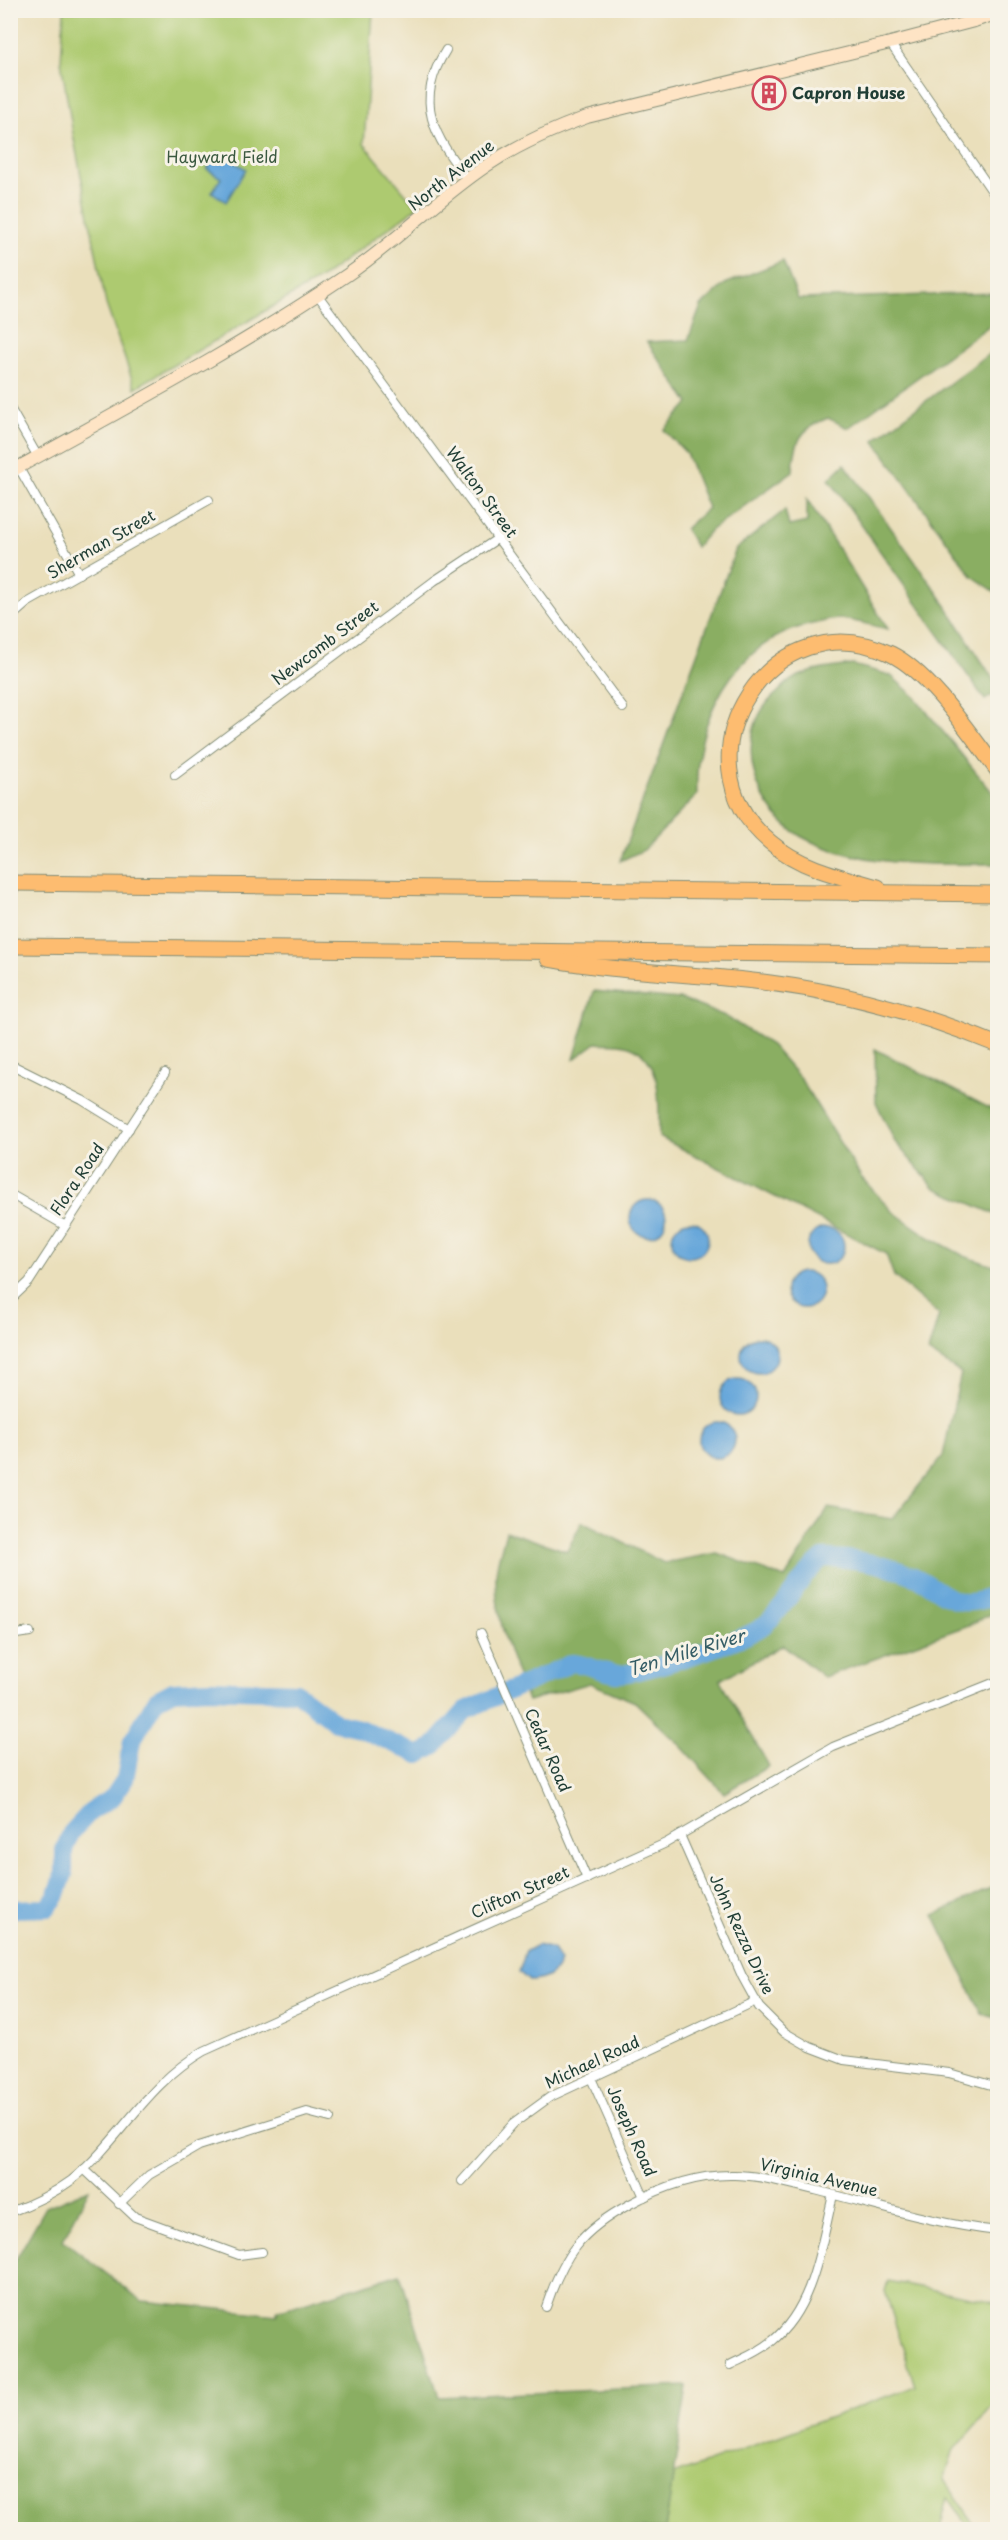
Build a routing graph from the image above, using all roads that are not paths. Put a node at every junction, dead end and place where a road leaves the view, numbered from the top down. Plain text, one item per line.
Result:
1 (998, 13) edge
2 (890, 43) junction
3 (446, 50) dead end
4 (468, 180) junction
5 (998, 200) edge
6 (318, 294) junction
7 (10, 408) edge
8 (38, 457) junction
9 (15, 470) edge
10 (209, 500) dead end
11 (497, 539) junction
12 (79, 574) junction
13 (10, 618) edge
14 (623, 708) dead end
15 (998, 771) edge
16 (175, 776) dead end
17 (10, 883) edge
18 (901, 893) junction
19 (998, 894) edge
20 (10, 946) edge
21 (509, 951) junction
22 (998, 956) edge
23 (998, 1045) edge
24 (10, 1064) edge
25 (165, 1073) dead end
26 (129, 1129) junction
27 (10, 1194) edge
28 (64, 1225) junction
29 (10, 1300) edge
30 (30, 1632) dead end
31 (481, 1634) dead end
32 (10, 1635) edge
33 (998, 1682) edge
34 (680, 1835) junction
35 (587, 1879) junction
36 (756, 2001) junction
37 (591, 2078) junction
38 (998, 2087) edge
39 (330, 2118) dead end
40 (84, 2169) junction
41 (462, 2181) dead end
42 (834, 2195) junction
43 (644, 2197) junction
44 (119, 2204) junction
45 (10, 2212) edge
46 (998, 2231) edge
47 (262, 2252) dead end
48 (546, 2307) dead end
49 (730, 2365) dead end

1 - 2 main road, North Avenue
2 - 4 main road, North Avenue
2 - 5 street
3 - 4 street
4 - 6 main road, North Avenue
6 - 8 main road, North Avenue
6 - 11 street, Walton Street
7 - 8 street
8 - 9 main road, North Avenue
9 - 12 street
10 - 12 street, Sherman Street
11 - 14 street, Walton Street
11 - 16 street, Newcomb Street
12 - 13 street, Sherman Street
15 - 18 highway
17 - 18 highway
18 - 19 highway
20 - 21 highway
21 - 22 highway
21 - 23 highway
24 - 26 street
25 - 26 street, Flora Road
26 - 28 street, Flora Road
27 - 28 street
28 - 29 street, Flora Road
30 - 32 street
31 - 35 street, Cedar Road
33 - 34 street, Clifton Street
34 - 35 street, Clifton Street
34 - 36 street, John Rezza Drive
35 - 40 street, Clifton Street
36 - 37 street, Michael Road
36 - 38 street, John Rezza Drive
37 - 41 street, Michael Road
37 - 43 street, Joseph Road
39 - 44 street
40 - 44 street
40 - 45 street, Clifton Street
42 - 43 street, Virginia Avenue
42 - 46 street, Virginia Avenue
42 - 49 street
43 - 48 street, Virginia Avenue
44 - 47 street

